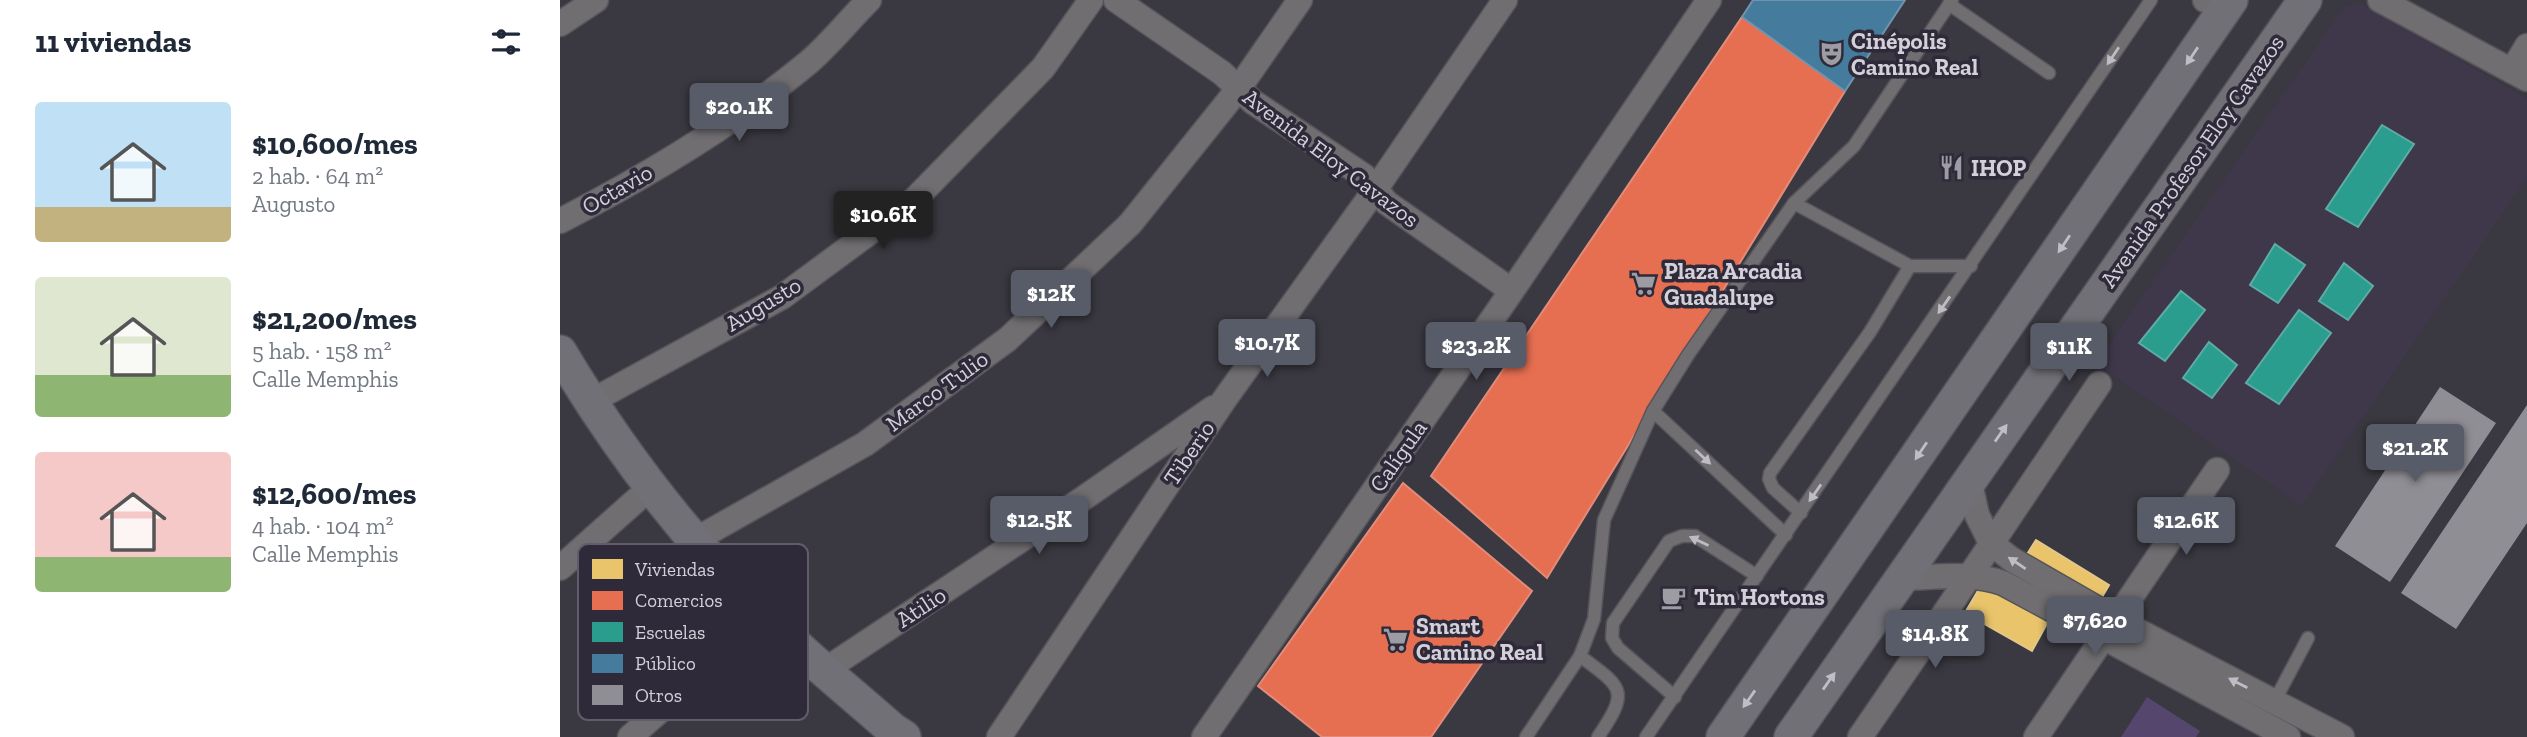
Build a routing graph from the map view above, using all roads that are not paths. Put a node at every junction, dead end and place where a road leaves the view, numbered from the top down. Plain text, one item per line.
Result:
1 (596, 0) edge
2 (869, 0) edge
3 (1091, 0) edge
4 (1116, 0) edge
5 (1300, 0) edge
6 (1505, 0) edge
7 (1709, 0) edge
8 (2151, 0) edge
9 (2286, 0) edge
10 (2305, 0) edge
11 (2222, 1) edge
12 (2384, 1) edge
13 (1951, 2) edge
14 (560, 23) edge
15 (2279, 38) junction
16 (2527, 46) edge
17 (2049, 73) dead end
18 (2520, 75) edge
19 (1239, 88) junction
20 (1375, 190) junction
21 (1794, 203) junction
22 (560, 221) edge
23 (1910, 266) junction
24 (1971, 266) junction
25 (1511, 292) junction
26 (560, 352) edge
27 (2099, 384) dead end
28 (1224, 400) junction
29 (590, 402) junction
30 (1653, 411) junction
31 (2217, 470) dead end
32 (1969, 479) junction
33 (651, 487) junction
34 (1801, 513) junction
35 (1786, 535) junction
36 (695, 540) junction
37 (1991, 543) junction
38 (587, 544) edge
39 (699, 544) edge
40 (578, 552) edge
41 (560, 568) edge
42 (1971, 575) junction
43 (1757, 576) junction
44 (1900, 578) junction
45 (2111, 628) junction
46 (2308, 638) dead end
47 (808, 655) edge
48 (1580, 656) junction
49 (825, 670) junction
50 (1675, 696) junction
51 (2269, 713) junction
52 (649, 720) edge
53 (894, 734) edge
54 (630, 737) edge
55 (999, 737) edge
56 (1204, 737) edge
57 (1526, 737) edge
58 (1598, 737) edge
59 (1646, 737) edge
60 (1723, 737) edge
61 (1791, 737) edge
62 (1860, 737) edge
63 (2036, 737) edge
64 (2288, 737) edge
65 (2342, 737) edge

1 - 14 street
2 - 22 street, Octavio
3 - 29 street, Augusto
4 - 19 street, Avenida Eloy Cavazos
5 - 19 street, Marco Tulio
6 - 20 street, Tiberio
7 - 25 street, Calígula
8 -> 24 lane
9 - 15 main road
10 - 15 main road, Avenida Profesor Eloy Cavazos
11 -> 60 main road
12 - 18 street
13 - 17 lane
13 - 21 lane
32 -> 15 main road, Avenida Profesor Eloy Cavazos
16 - 18 street
19 - 20 street, Avenida Eloy Cavazos
19 - 36 street, Marco Tulio
20 - 25 street, Avenida Eloy Cavazos
20 - 28 street, Tiberio
21 - 23 lane
21 - 30 lane
23 - 24 lane
23 - 34 lane
24 -> 34 lane
25 - 56 street, Calígula
26 - 29 main road
27 - 37 street
28 - 49 street, Atilio
28 - 55 street, Tiberio
29 - 33 main road
30 -> 35 lane
30 - 48 lane
31 - 45 street
32 - 37 street
32 - 44 main road, Avenida Profesor Eloy Cavazos
33 - 36 main road
33 - 38 street
34 - 35 lane
35 - 43 lane
36 - 39 main road
37 - 42 street
45 -> 37 street
40 - 41 street
42 - 44 street
42 - 45 street
42 - 62 street
43 - 50 lane
43 -> 50 lane
61 -> 44 main road, Avenida Profesor Eloy Cavazos
45 - 51 street
45 - 63 street
46 - 51 lane
47 - 49 main road
48 - 57 lane
48 - 58 lane
49 - 53 main road
50 - 59 lane
51 - 64 street
51 - 65 street
52 - 54 street

